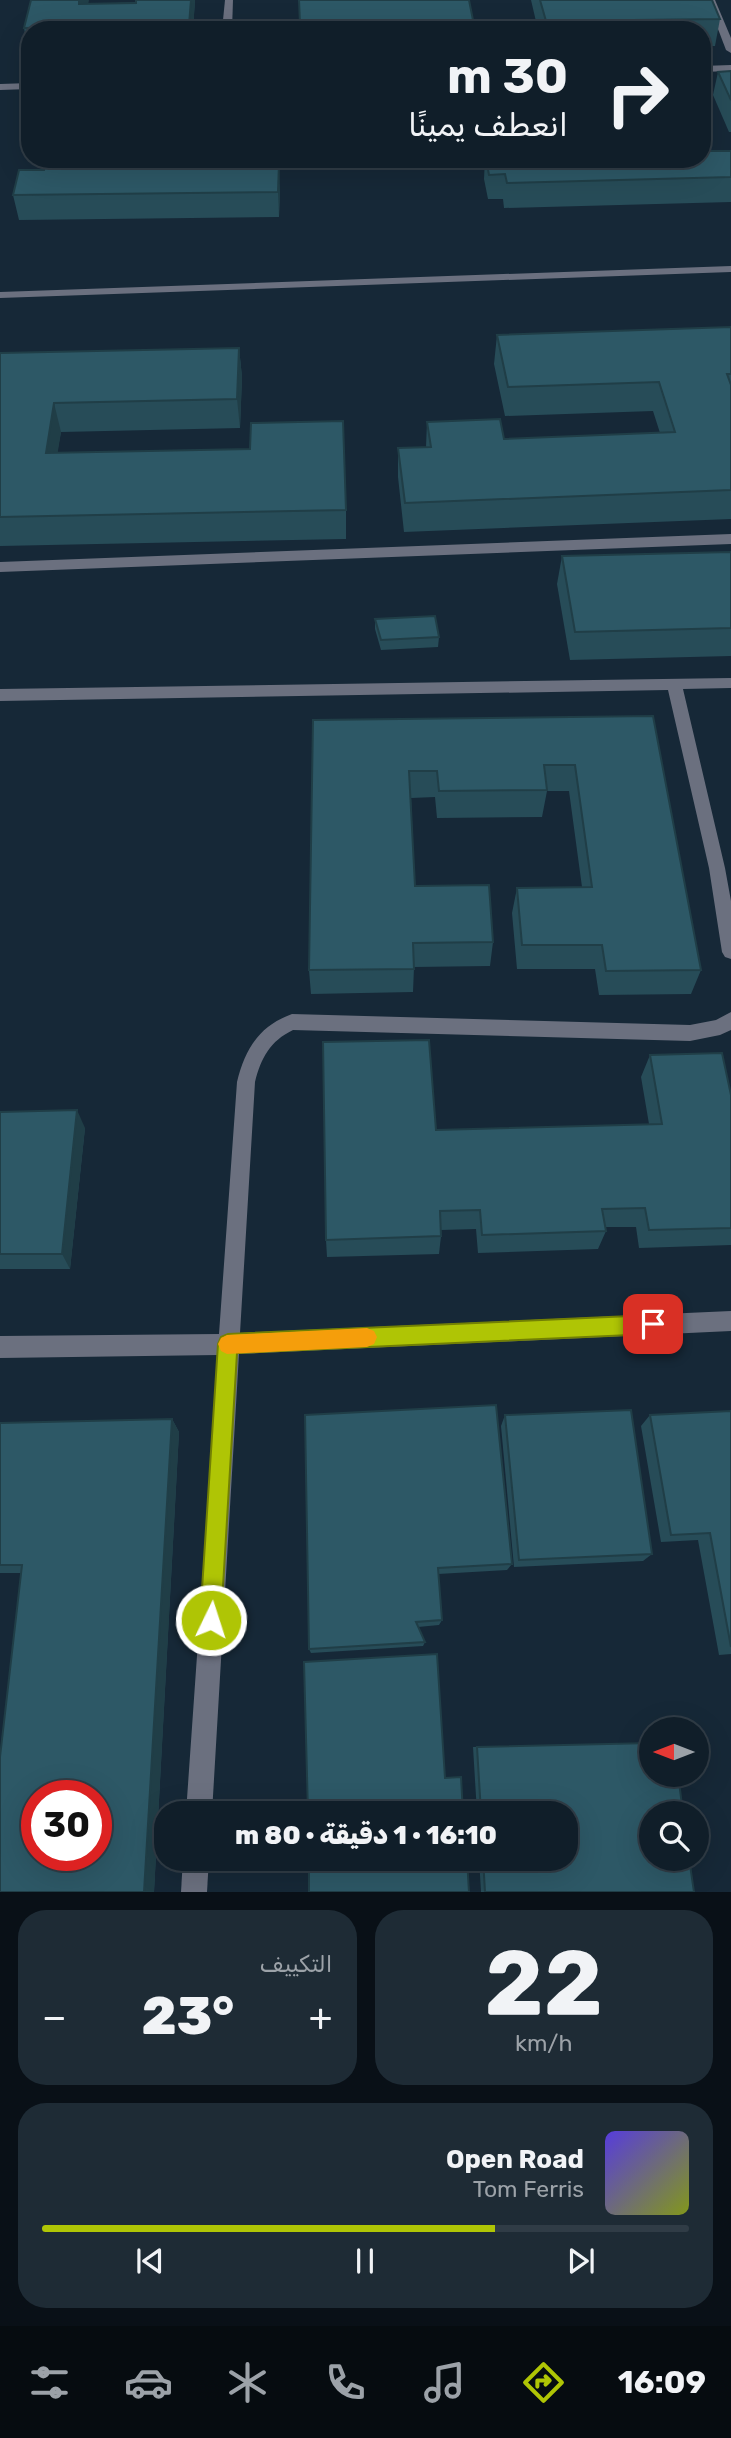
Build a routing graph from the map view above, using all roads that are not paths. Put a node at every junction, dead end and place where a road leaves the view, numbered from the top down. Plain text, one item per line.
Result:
1 (229, 0) edge
2 (711, 0) edge
3 (228, 21) edge
4 (731, 50) edge
5 (731, 68) edge
6 (711, 69) edge
7 (21, 86) edge
8 (0, 87) edge
9 (731, 269) edge
10 (0, 295) edge
11 (731, 539) edge
12 (0, 567) edge
13 (731, 683) edge
14 (674, 684) junction
15 (0, 695) edge
16 (731, 952) edge
17 (731, 1020) edge
18 (731, 1321) edge
19 (228, 1344) junction
20 (0, 1347) edge
21 (200, 1801) edge
22 (195, 1871) edge
23 (194, 1892) edge

1 - 3 street
2 - 4 street
5 - 6 street
7 - 8 street
9 - 10 street
11 - 12 street
13 - 14 street
14 - 15 street
14 - 16 street
17 - 19 street
18 - 19 street
19 - 20 street
19 - 21 street
22 - 23 street

